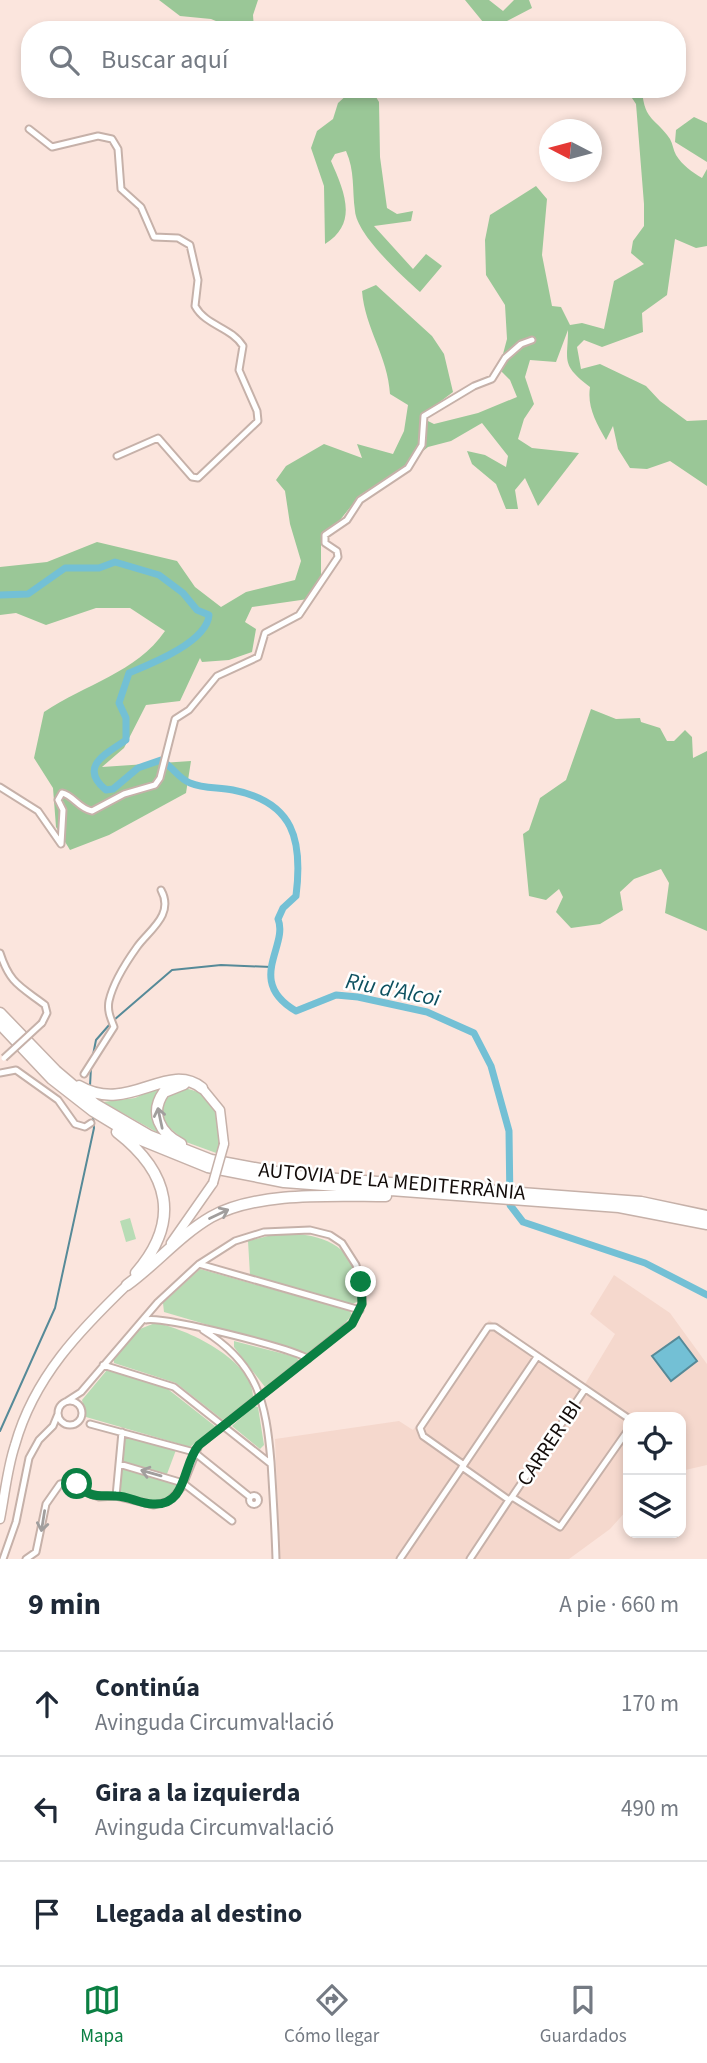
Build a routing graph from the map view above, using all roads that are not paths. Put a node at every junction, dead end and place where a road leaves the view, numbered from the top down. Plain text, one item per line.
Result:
1 (29, 129) dead end
2 (533, 340) dead end
3 (117, 456) dead end
4 (0, 787) edge
5 (161, 890) dead end
6 (0, 953) edge
7 (0, 1013) edge
8 (0, 1024) edge
9 (2, 1061) edge
10 (51, 1066) junction
11 (0, 1073) edge
12 (84, 1074) dead end
13 (202, 1088) junction
14 (93, 1111) junction
15 (92, 1123) dead end
16 (209, 1159) junction
17 (416, 1191) junction
18 (703, 1219) edge
19 (199, 1264) junction
20 (127, 1285) junction
21 (360, 1310) junction
22 (143, 1321) junction
23 (203, 1330) junction
24 (537, 1357) junction
25 (308, 1360) junction
26 (103, 1365) junction
27 (585, 1389) junction
28 (81, 1392) junction
29 (262, 1396) junction
30 (67, 1401) junction
31 (81, 1409) junction
32 (58, 1413) junction
33 (623, 1415) edge
34 (90, 1424) junction
35 (71, 1425) junction
36 (53, 1426) junction
37 (222, 1426) junction
38 (122, 1432) junction
39 (623, 1437) edge
40 (194, 1452) junction
41 (10, 1460) junction
42 (119, 1464) junction
43 (271, 1464) junction
44 (463, 1466) junction
45 (183, 1483) junction
46 (116, 1496) junction
47 (250, 1497) dead end
48 (511, 1498) junction
49 (0, 1499) edge
50 (0, 1519) edge
51 (232, 1521) dead end
52 (3, 1559) edge
53 (26, 1559) edge
54 (276, 1559) edge
55 (400, 1559) edge
56 (471, 1559) edge

1 - 3 street
2 - 4 street
5 - 12 street
6 - 9 street, bridge
7 - 10 highway, AUTOVIA DE LA MEDITERRÀNIA
8 - 14 highway, AUTOVIA DE LA MEDITERRÀNIA
10 - 13 highway
10 - 16 highway, AUTOVIA DE LA MEDITERRÀNIA
11 - 15 street
16 -> 13 highway
13 - 20 main road, bridge
14 - 17 highway, AUTOVIA DE LA MEDITERRÀNIA
14 - 20 highway
16 - 17 highway, AUTOVIA DE LA MEDITERRÀNIA
17 - 18 highway, AUTOVIA DE LA MEDITERRÀNIA
17 - 18 highway, AUTOVIA DE LA MEDITERRÀNIA
20 -> 17 highway
19 - 21 street
19 - 21 street
19 - 22 street
20 - 41 main road
21 - 25 street
22 - 23 street
22 - 26 street
23 - 25 street
23 - 29 street
24 - 27 street
24 - 44 street
24 - 44 street
25 - 29 street
26 - 28 street
26 - 37 street
27 - 33 street
27 - 48 street, CARRER IBI
28 - 30 street
28 - 31 street
29 - 37 street
29 - 43 street
30 - 31 street
30 - 32 street
31 - 34 street
31 - 35 street
32 - 35 street
32 - 36 street
34 - 35 street
34 - 38 street
35 - 36 street
36 - 52 street
37 - 40 street
37 - 43 street
38 - 40 street
38 - 42 street
39 - 48 street
40 - 45 street
40 - 47 street
41 - 49 main road
41 - 50 main road
45 -> 42 street
42 - 46 street
43 - 54 street
44 - 48 street
44 - 55 street
45 - 46 street
45 - 51 street
46 -> 53 street
48 - 56 street, CARRER IBI

